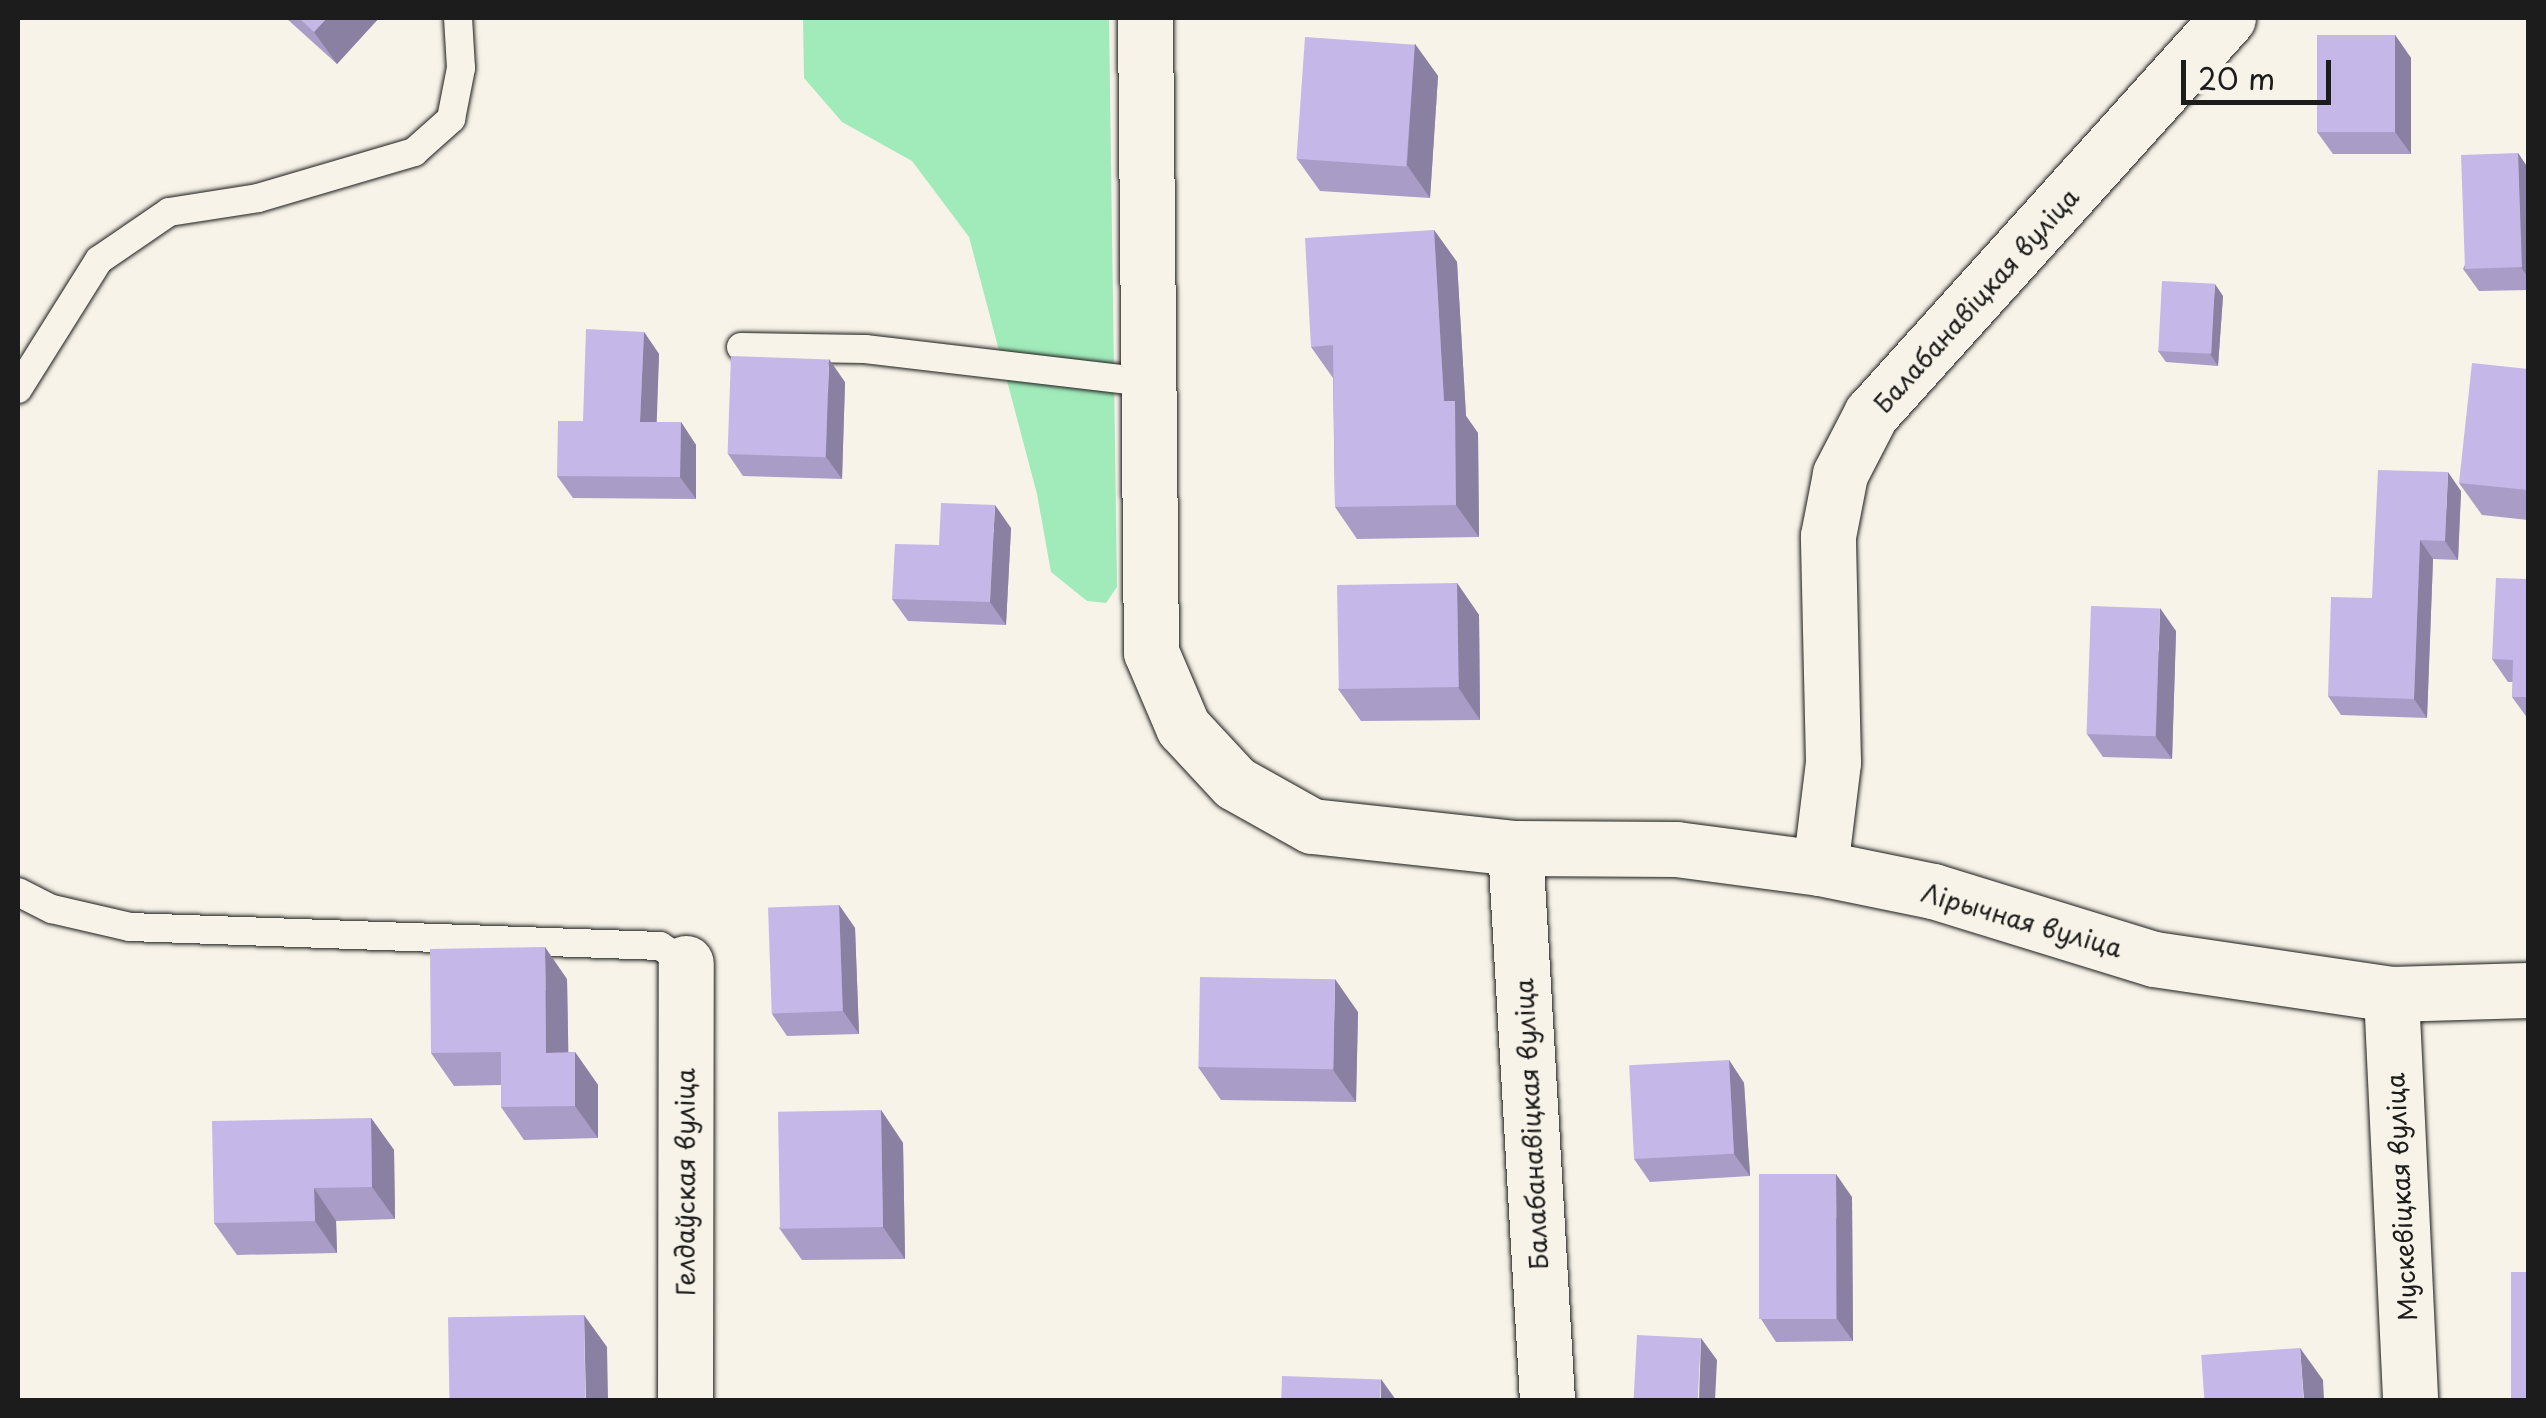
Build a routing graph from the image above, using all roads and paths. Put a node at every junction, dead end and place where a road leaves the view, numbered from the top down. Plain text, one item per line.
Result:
1 (458, 18) edge
2 (1145, 18) edge
3 (2228, 18) edge
4 (742, 348) dead end
5 (1148, 382) junction
6 (18, 389) edge
7 (1516, 848) junction
8 (1820, 868) junction
9 (18, 892) edge
10 (686, 963) joint
11 (2528, 990) edge
12 (2391, 994) junction
13 (684, 1400) edge
14 (1547, 1400) edge
15 (2410, 1400) edge

1 - 6 lane
2 - 5 street, Лірычная вуліца
3 - 8 street, Балабанавіцкая вуліца
4 - 5 lane
5 - 7 street, Лірычная вуліца
7 - 8 street, Лірычная вуліца
7 - 14 street, Балабанавіцкая вуліца
8 - 12 street, Лірычная вуліца
9 - 10 lane
10 - 13 street, Гелдаўская вуліца
11 - 12 street, Лірычная вуліца
12 - 15 street, Мускевіцкая вуліца

